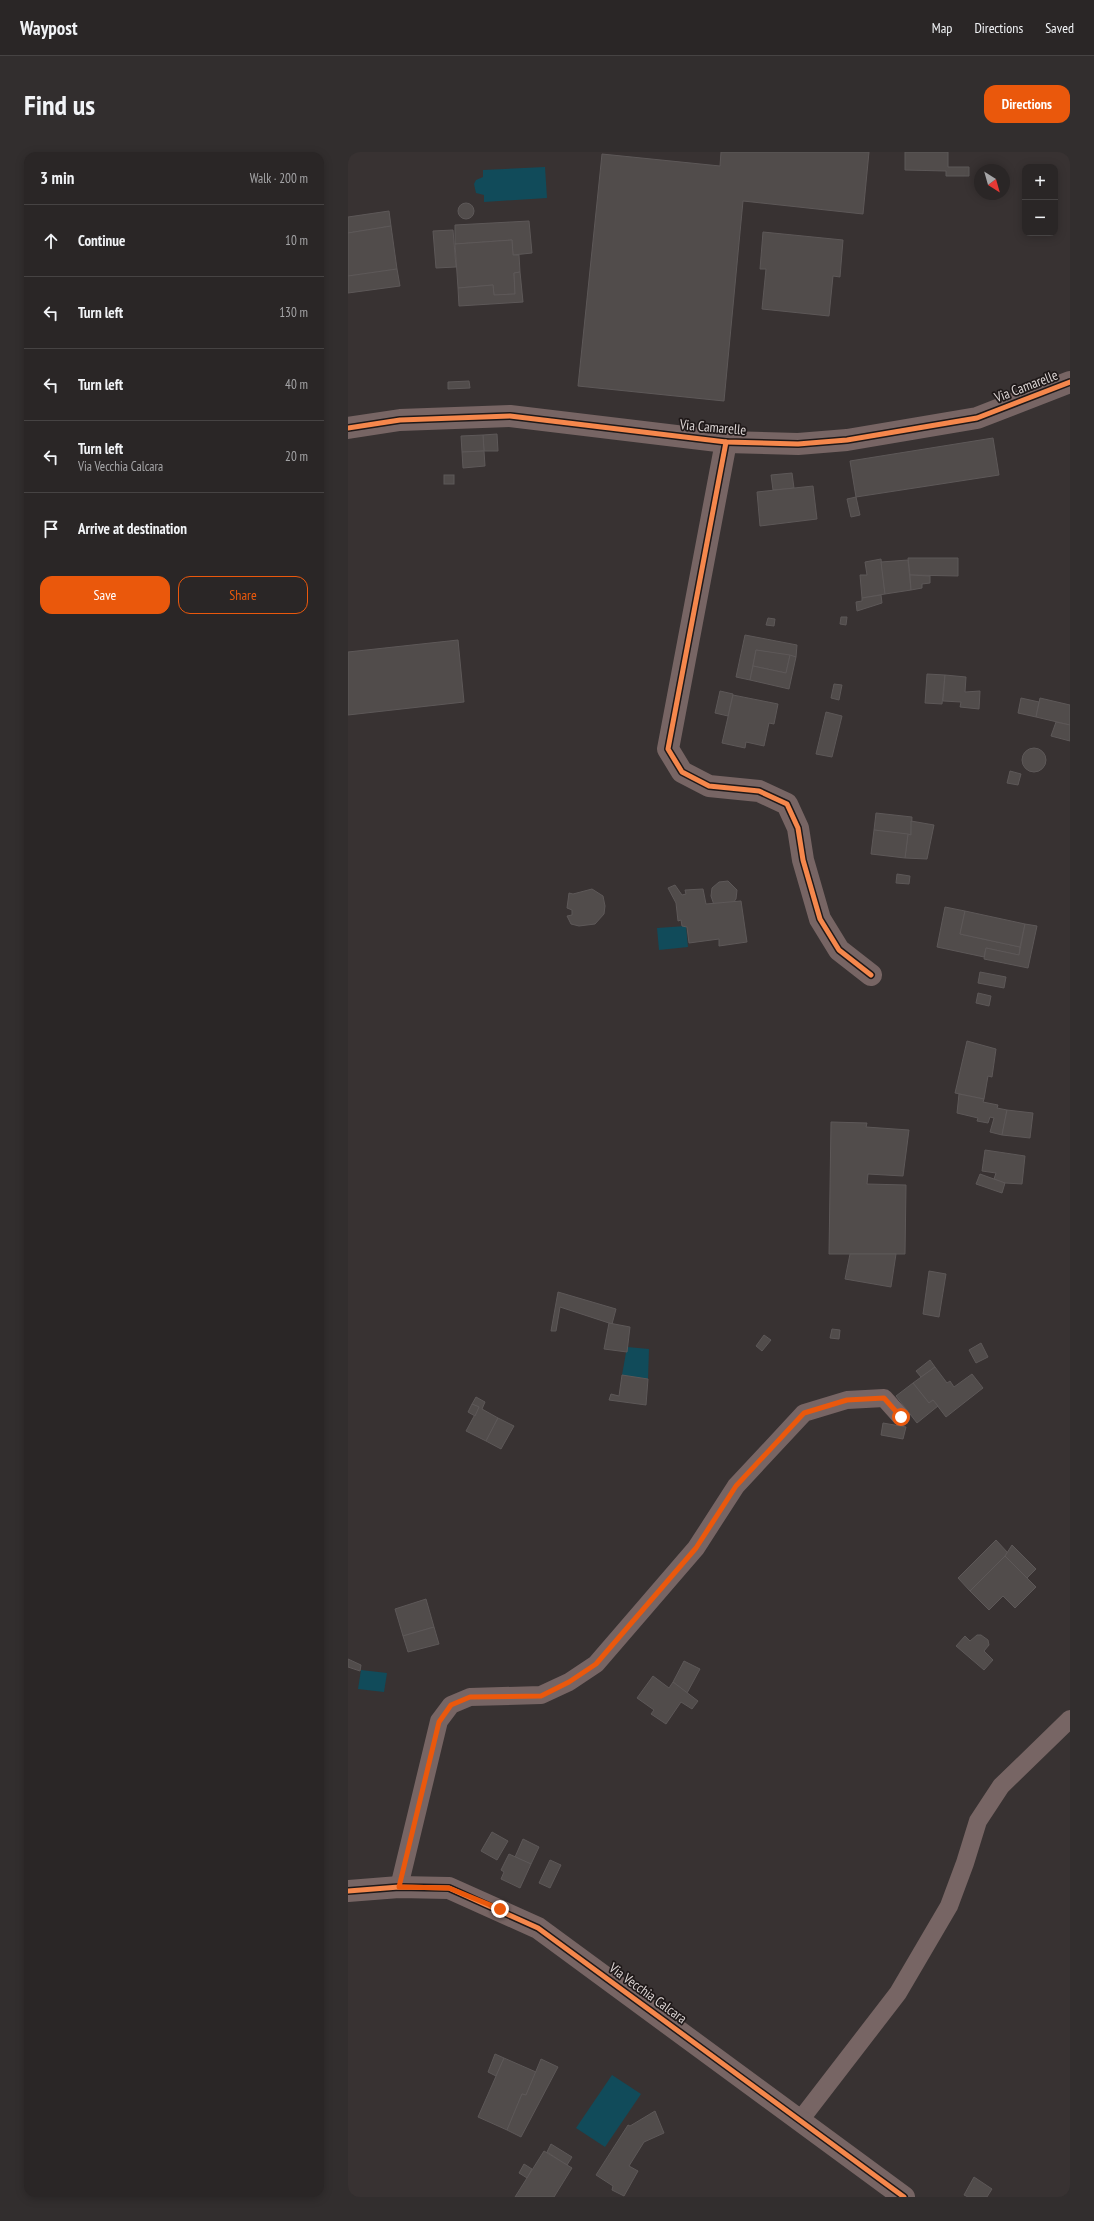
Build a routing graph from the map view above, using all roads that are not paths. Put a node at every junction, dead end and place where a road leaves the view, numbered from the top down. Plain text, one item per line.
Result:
1 (1070, 382) edge
2 (348, 428) edge
3 (726, 442) junction
4 (872, 975) dead end
5 (901, 1417) dead end
6 (1070, 1719) edge
7 (399, 1887) junction
8 (348, 1891) edge
9 (800, 2119) junction
10 (904, 2197) edge

1 - 3 street, Via Camarelle
2 - 3 street, Via Camarelle
3 - 4 street
5 - 7 lane
6 - 9 lane
7 - 8 street, Via Vecchia Calcara
7 - 9 street, Via Vecchia Calcara
9 - 10 street, Via Vecchia Calcara

